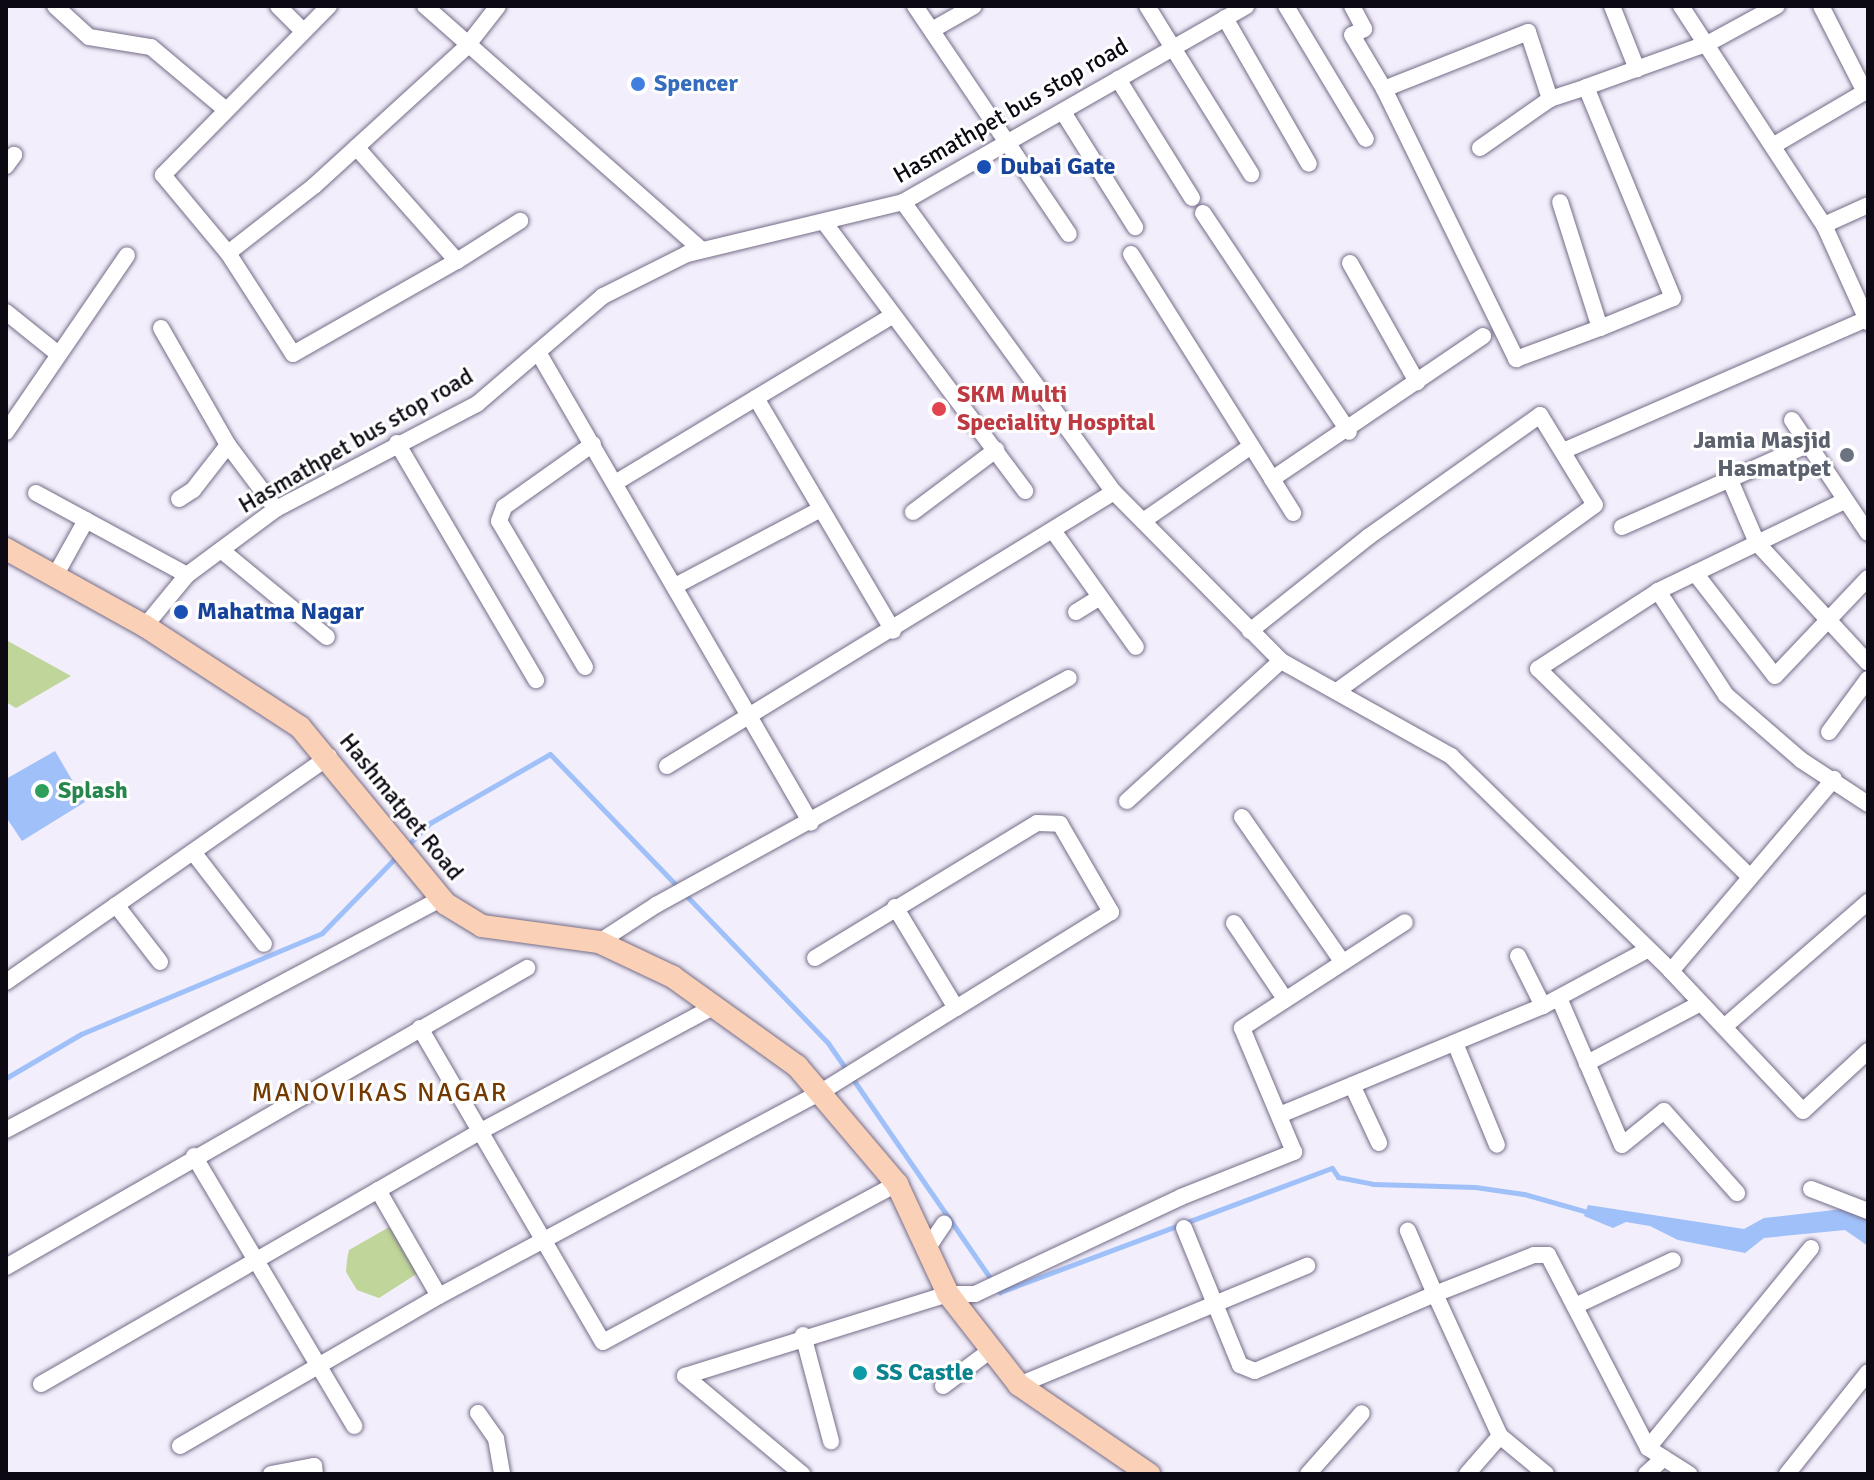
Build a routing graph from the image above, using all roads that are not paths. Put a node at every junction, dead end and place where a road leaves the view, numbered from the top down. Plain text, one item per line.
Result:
1 (55, 6) edge
2 (278, 6) edge
3 (329, 6) edge
4 (425, 6) edge
5 (498, 6) edge
6 (915, 6) edge
7 (974, 6) edge
8 (1147, 6) edge
9 (1246, 6) edge
10 (1286, 6) edge
11 (1352, 6) edge
12 (1612, 6) edge
13 (1681, 6) edge
14 (1777, 6) edge
15 (1821, 6) edge
16 (1225, 18) junction
17 (932, 30) junction
18 (303, 31) junction
19 (1709, 43) junction
20 (466, 47) junction
21 (1170, 48) junction
22 (1637, 69) junction
23 (1118, 79) junction
24 (1586, 87) junction
25 (1384, 89) junction
26 (1866, 91) edge
27 (1550, 99) junction
28 (225, 109) junction
29 (1063, 112) junction
30 (1366, 139) dead end
31 (1010, 142) junction
32 (1776, 144) junction
33 (356, 147) junction
34 (1480, 148) dead end
35 (1309, 164) dead end
36 (1251, 174) dead end
37 (1192, 198) dead end
38 (903, 202) junction
39 (1560, 202) dead end
40 (1868, 205) edge
41 (1203, 213) dead end
42 (520, 221) dead end
43 (824, 222) junction
44 (1824, 225) junction
45 (1135, 227) dead end
46 (1069, 234) dead end
47 (702, 250) junction
48 (228, 253) junction
49 (1131, 254) dead end
50 (127, 255) dead end
51 (457, 261) junction
52 (1350, 263) dead end
53 (1862, 294) edge
54 (6, 312) edge
55 (892, 316) junction
56 (1868, 321) edge
57 (161, 328) dead end
58 (1600, 328) junction
59 (1483, 336) dead end
60 (538, 352) junction
61 (57, 353) junction
62 (1417, 382) junction
63 (756, 398) junction
64 (1792, 420) dead end
65 (6, 432) edge
66 (1349, 432) junction
67 (397, 443) junction
68 (593, 444) junction
69 (228, 445) junction
70 (1807, 445) junction
71 (1250, 447) junction
72 (996, 450) junction
73 (1563, 451) junction
74 (1272, 479) junction
75 (1730, 480) junction
76 (615, 483) junction
77 (1025, 491) dead end
78 (1114, 492) junction
79 (36, 493) dead end
80 (179, 499) dead end
81 (1844, 501) junction
82 (276, 509) junction
83 (821, 509) junction
84 (913, 512) dead end
85 (1293, 513) dead end
86 (86, 520) junction
87 (1143, 521) junction
88 (1622, 527) dead end
89 (1054, 532) junction
90 (1868, 533) edge
91 (1757, 543) junction
92 (6, 549) edge
93 (221, 550) junction
94 (1695, 573) junction
95 (187, 575) junction
96 (55, 576) junction
97 (1868, 578) edge
98 (675, 586) junction
99 (1658, 591) junction
100 (1100, 597) junction
101 (1076, 612) dead end
102 (1826, 624) junction
103 (145, 626) junction
104 (893, 631) junction
105 (1250, 631) junction
106 (327, 637) dead end
107 (1136, 647) dead end
108 (1281, 661) junction
109 (1868, 663) edge
110 (585, 667) dead end
111 (1069, 678) dead end
112 (1868, 679) edge
113 (536, 680) dead end
114 (1336, 692) junction
115 (752, 718) junction
116 (1829, 732) dead end
117 (329, 757) junction
118 (667, 766) dead end
119 (1868, 778) edge
120 (1834, 779) junction
121 (1854, 791) junction
122 (1127, 801) dead end
123 (1868, 804) edge
124 (1242, 817) dead end
125 (811, 823) junction
126 (193, 852) junction
127 (1750, 877) junction
128 (436, 890) junction
129 (1868, 902) edge
130 (116, 905) junction
131 (895, 907) junction
132 (1405, 922) dead end
133 (1234, 923) dead end
134 (599, 942) junction
135 (264, 944) dead end
136 (1645, 951) junction
137 (1518, 956) dead end
138 (815, 958) dead end
139 (1341, 960) junction
140 (160, 962) dead end
141 (527, 968) dead end
142 (1671, 971) junction
143 (6, 982) edge
144 (1559, 998) junction
145 (1285, 999) junction
146 (1699, 1004) junction
147 (1543, 1006) junction
148 (711, 1008) junction
149 (956, 1008) junction
150 (1724, 1027) junction
151 (420, 1028) junction
152 (1455, 1043) junction
153 (1868, 1051) edge
154 (1587, 1063) junction
155 (1352, 1085) junction
156 (821, 1092) junction
157 (1282, 1114) junction
158 (6, 1130) edge
159 (481, 1131) junction
160 (1379, 1143) dead end
161 (1497, 1145) dead end
162 (194, 1156) junction
163 (897, 1184) junction
164 (1811, 1189) dead end
165 (378, 1190) junction
166 (1737, 1193) dead end
167 (1868, 1211) edge
168 (944, 1224) dead end
169 (1184, 1228) dead end
170 (1408, 1231) dead end
171 (548, 1241) junction
172 (929, 1246) junction
173 (1811, 1248) dead end
174 (1673, 1260) dead end
175 (255, 1262) junction
176 (1307, 1266) dead end
177 (6, 1267) edge
178 (948, 1294) junction
179 (1435, 1294) junction
180 (439, 1296) junction
181 (1215, 1303) junction
182 (1575, 1306) junction
183 (803, 1335) junction
184 (991, 1350) junction
185 (320, 1367) junction
186 (1868, 1372) edge
187 (41, 1384) dead end
188 (1019, 1385) junction
189 (943, 1386) dead end
190 (478, 1413) dead end
191 (1362, 1413) dead end
192 (354, 1426) dead end
193 (1500, 1436) junction
194 (831, 1441) dead end
195 (180, 1446) dead end
196 (1648, 1448) junction
197 (1664, 1458) junction
198 (271, 1474) edge
199 (315, 1474) edge
200 (502, 1474) edge
201 (802, 1474) edge
202 (1149, 1474) edge
203 (1308, 1474) edge
204 (1467, 1474) edge
205 (1546, 1474) edge
206 (1646, 1474) edge
207 (1689, 1474) edge
208 (1787, 1474) edge

1 - 28 street
2 - 18 street
3 - 18 street
4 - 20 street
5 - 20 street
6 - 17 street
7 - 17 street
8 - 21 street
9 - 16 street, Hasmathpet bus stop road
10 - 30 street
11 - 25 street
12 - 22 street
13 - 19 street
14 - 19 street
15 - 26 street
16 - 21 street, Hasmathpet bus stop road
16 - 35 street
17 - 31 street
18 - 28 street
19 - 22 street
19 - 32 street
20 - 33 street
20 - 47 street
21 - 23 street, Hasmathpet bus stop road
21 - 36 street
22 - 24 street
23 - 29 street, Hasmathpet bus stop road
23 - 37 street
24 - 27 street
24 - 58 street
25 - 27 street
25 - 58 street
26 - 32 street
27 - 34 street
28 - 48 street
29 - 31 street, Hasmathpet bus stop road
29 - 45 street
31 - 38 street, Hasmathpet bus stop road
31 - 46 street
32 - 44 street
33 - 48 street
33 - 51 street
38 - 43 street, Hasmathpet bus stop road
38 - 78 street
39 - 58 street
40 - 44 street
41 - 66 street
42 - 51 street
43 - 47 street, Hasmathpet bus stop road
43 - 55 street
44 - 53 street
47 - 60 street, Hasmathpet bus stop road
48 - 51 street
49 - 71 street
50 - 61 street
52 - 62 street
53 - 56 street
54 - 61 street
55 - 63 street
55 - 72 street
56 - 73 street
57 - 69 street
59 - 62 street
60 - 67 street, Hasmathpet bus stop road
60 - 68 street
61 - 65 street
62 - 66 street
63 - 76 street
63 - 83 street
64 - 70 street
66 - 74 street
67 - 82 street, Hasmathpet bus stop road
67 - 113 street
68 - 76 street
68 - 110 street
69 - 80 street
69 - 82 street
70 - 75 street
70 - 81 street
71 - 74 street
71 - 87 street
72 - 77 street
72 - 84 street
73 - 105 street
73 - 114 street
74 - 85 street
75 - 88 street
75 - 91 street
76 - 98 street
78 - 87 street
78 - 89 street
79 - 86 street
81 - 90 street
81 - 91 street
82 - 93 street, Hasmathpet bus stop road
83 - 98 street
83 - 104 street
86 - 95 street
86 - 96 street
87 - 105 street
89 - 100 street
89 - 104 street
91 - 94 street
91 - 102 street
92 - 96 main road, Hashmatpet Road
93 - 95 street, Hasmathpet bus stop road
93 - 106 street
94 - 99 street
94 - 102 street
95 - 103 street, Hasmathpet bus stop road
96 - 103 main road, Hashmatpet Road
97 - 102 street
98 - 115 street
99 - 120 street
99 - 127 street
100 - 101 street
100 - 107 street
102 - 109 street
103 - 117 main road, Hashmatpet Road
104 - 115 street
105 - 108 street
108 - 114 street
108 - 122 street
111 - 125 street
112 - 116 street
114 - 136 street
115 - 118 street
115 - 125 street
117 - 126 street
117 - 128 main road, Hashmatpet Road
119 - 121 street
120 - 121 street
120 - 127 street
121 - 123 street
124 - 139 street
125 - 134 street
126 - 130 street
126 - 135 street
127 - 142 street
128 - 134 main road, Hashmatpet Road
128 - 158 street
129 - 150 street
130 - 140 street
130 - 143 street
131 - 138 street
131 - 149 street
131 - 149 street
132 - 139 street
133 - 145 street
134 - 148 main road, Hashmatpet Road
136 - 142 street
136 - 144 street
137 - 147 street
139 - 145 street
141 - 151 street
142 - 146 street
144 - 147 street
144 - 154 street
145 - 157 street
146 - 150 street
146 - 154 street
147 - 152 street
148 - 156 main road, Hashmatpet Road
148 - 159 street
149 - 156 street
150 - 153 street
151 - 159 street
151 - 162 street
152 - 155 street
152 - 161 street
154 - 166 street
155 - 157 street
155 - 160 street
156 - 163 main road, Hashmatpet Road
156 - 171 street
157 - 178 street
159 - 165 street
159 - 171 street
162 - 175 street
162 - 177 street
163 - 171 street
163 - 172 main road, Hashmatpet Road
164 - 167 street
165 - 175 street
165 - 180 street
168 - 172 street
169 - 181 street
170 - 179 street
171 - 180 street
172 - 178 main road, Hashmatpet Road
173 - 196 street
174 - 182 street
175 - 185 street
175 - 187 street
176 - 181 street
178 - 183 street
178 - 184 main road, Hashmatpet Road
179 - 181 street
179 - 182 street
179 - 193 street
180 - 185 street
181 - 188 street
182 - 196 street
183 - 194 street
183 - 201 street
184 - 188 main road, Hashmatpet Road
184 - 189 street
185 - 192 street
185 - 195 street
186 - 208 street
188 - 202 main road, Hashmatpet Road
190 - 200 street
191 - 203 street
193 - 204 street
193 - 205 street
196 - 197 street
197 - 206 street
197 - 207 street
198 - 199 street

